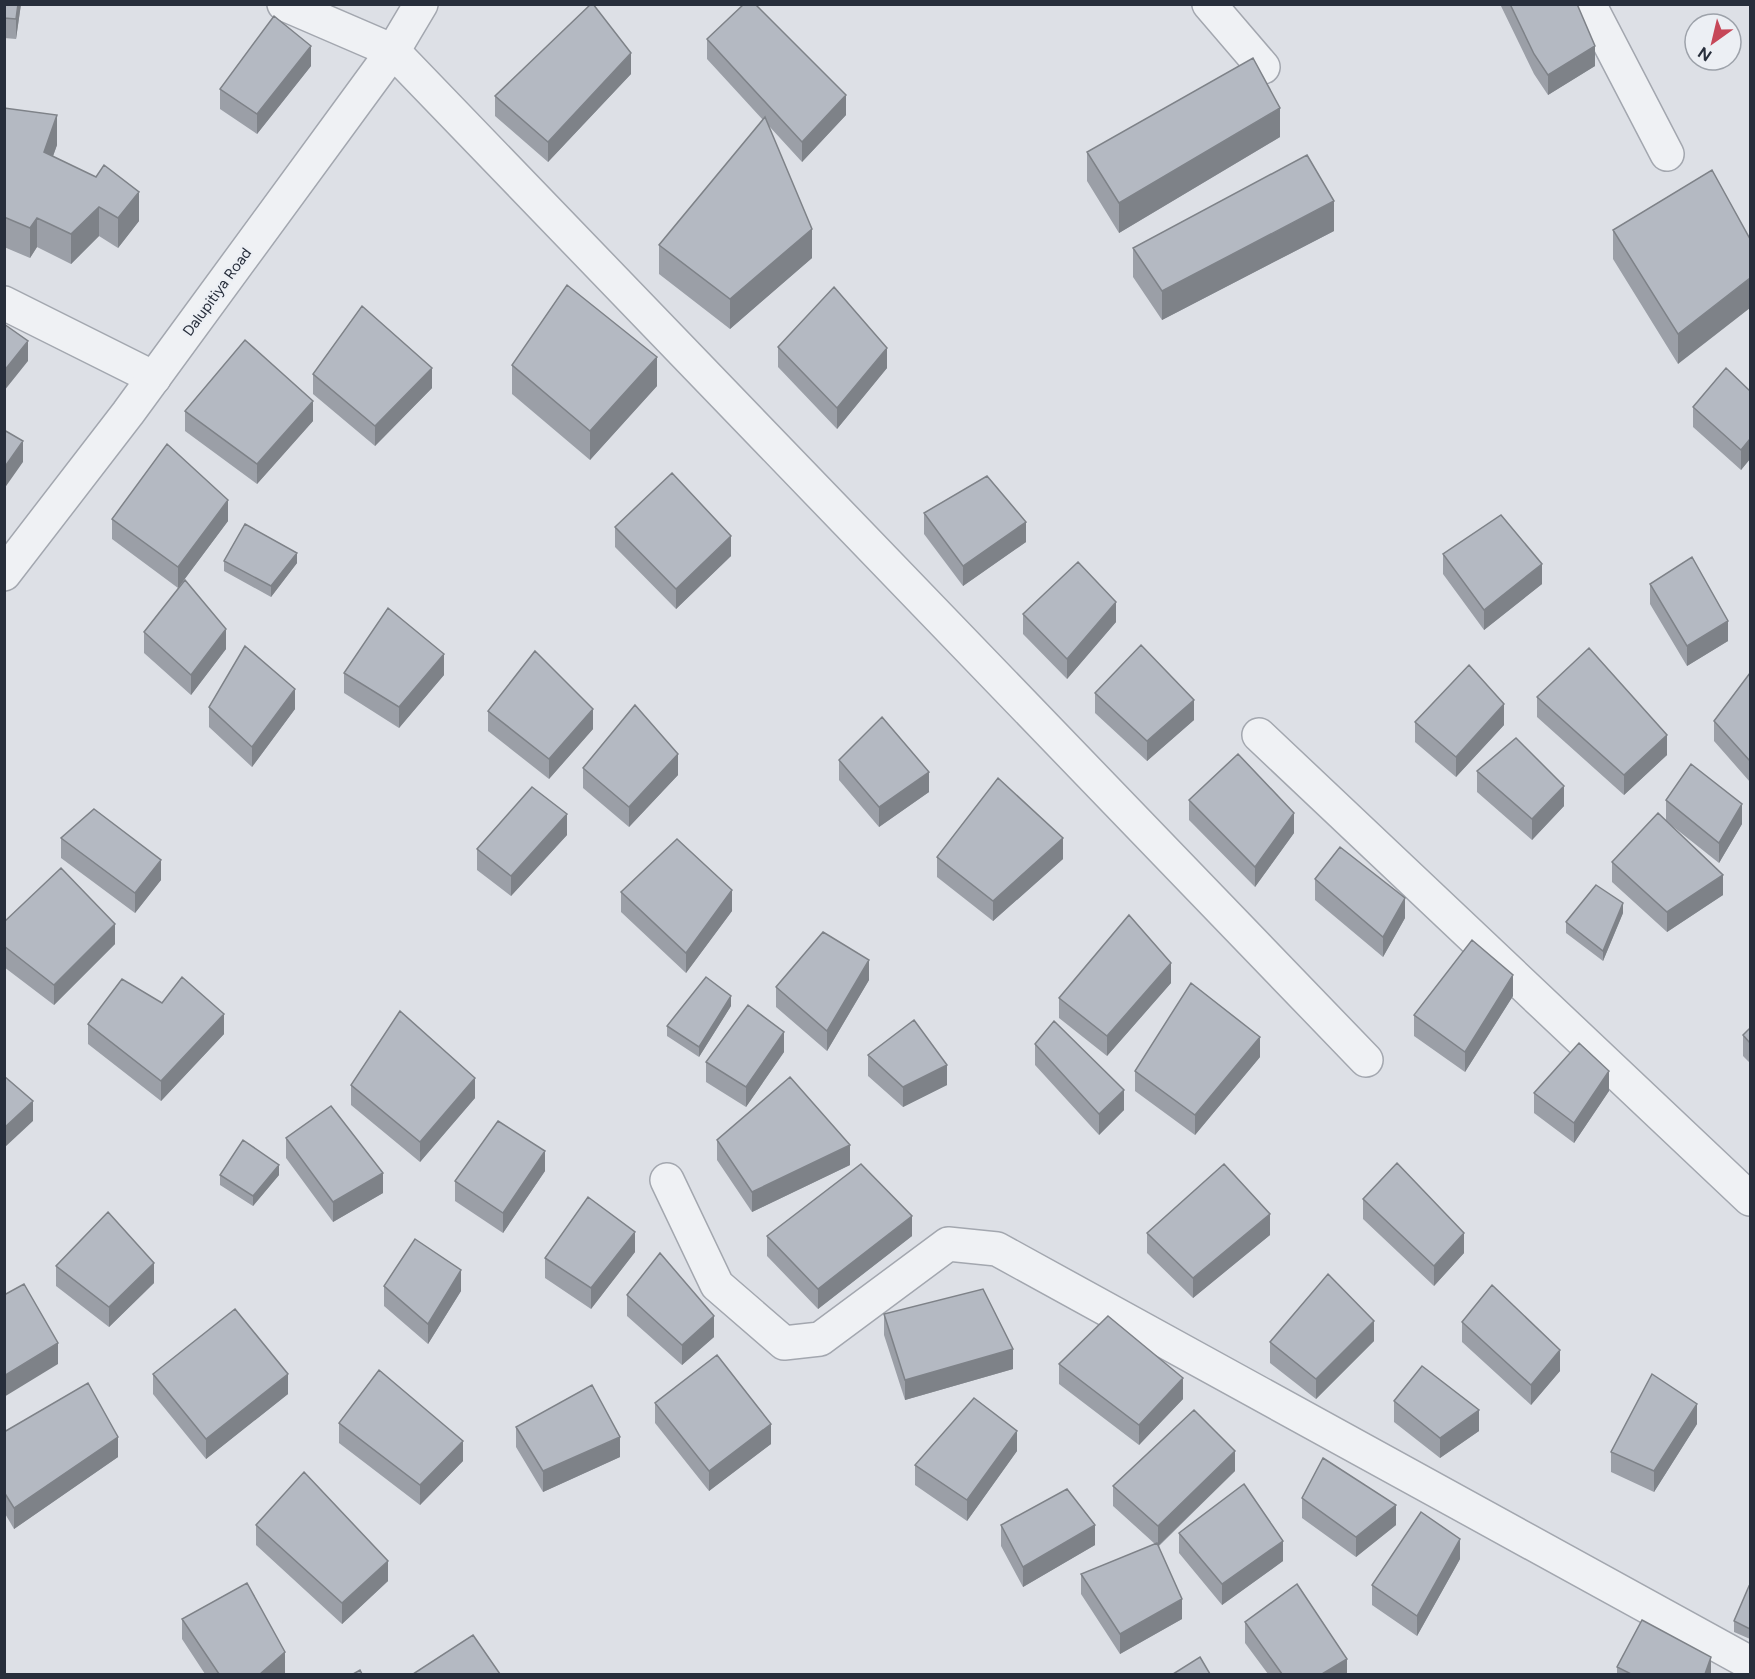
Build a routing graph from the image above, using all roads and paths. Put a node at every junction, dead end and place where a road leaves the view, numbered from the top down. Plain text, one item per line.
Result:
1 (284, 4) edge
2 (421, 4) edge
3 (1209, 4) edge
4 (1589, 4) edge
5 (393, 51) junction
6 (1263, 67) dead end
7 (1667, 154) dead end
8 (4, 303) edge
9 (154, 378) junction
10 (4, 574) edge
11 (1259, 735) dead end
12 (1366, 1060) dead end
13 (667, 1180) dead end
14 (1750, 1199) edge
15 (1750, 1663) edge

1 - 5 street
2 - 5 street, Dalupitiya Road
3 - 6 street
4 - 7 street
5 - 9 street, Dalupitiya Road
5 - 12 street
8 - 9 street
9 - 10 street, Dalupitiya Road
11 - 14 street
13 - 15 street

